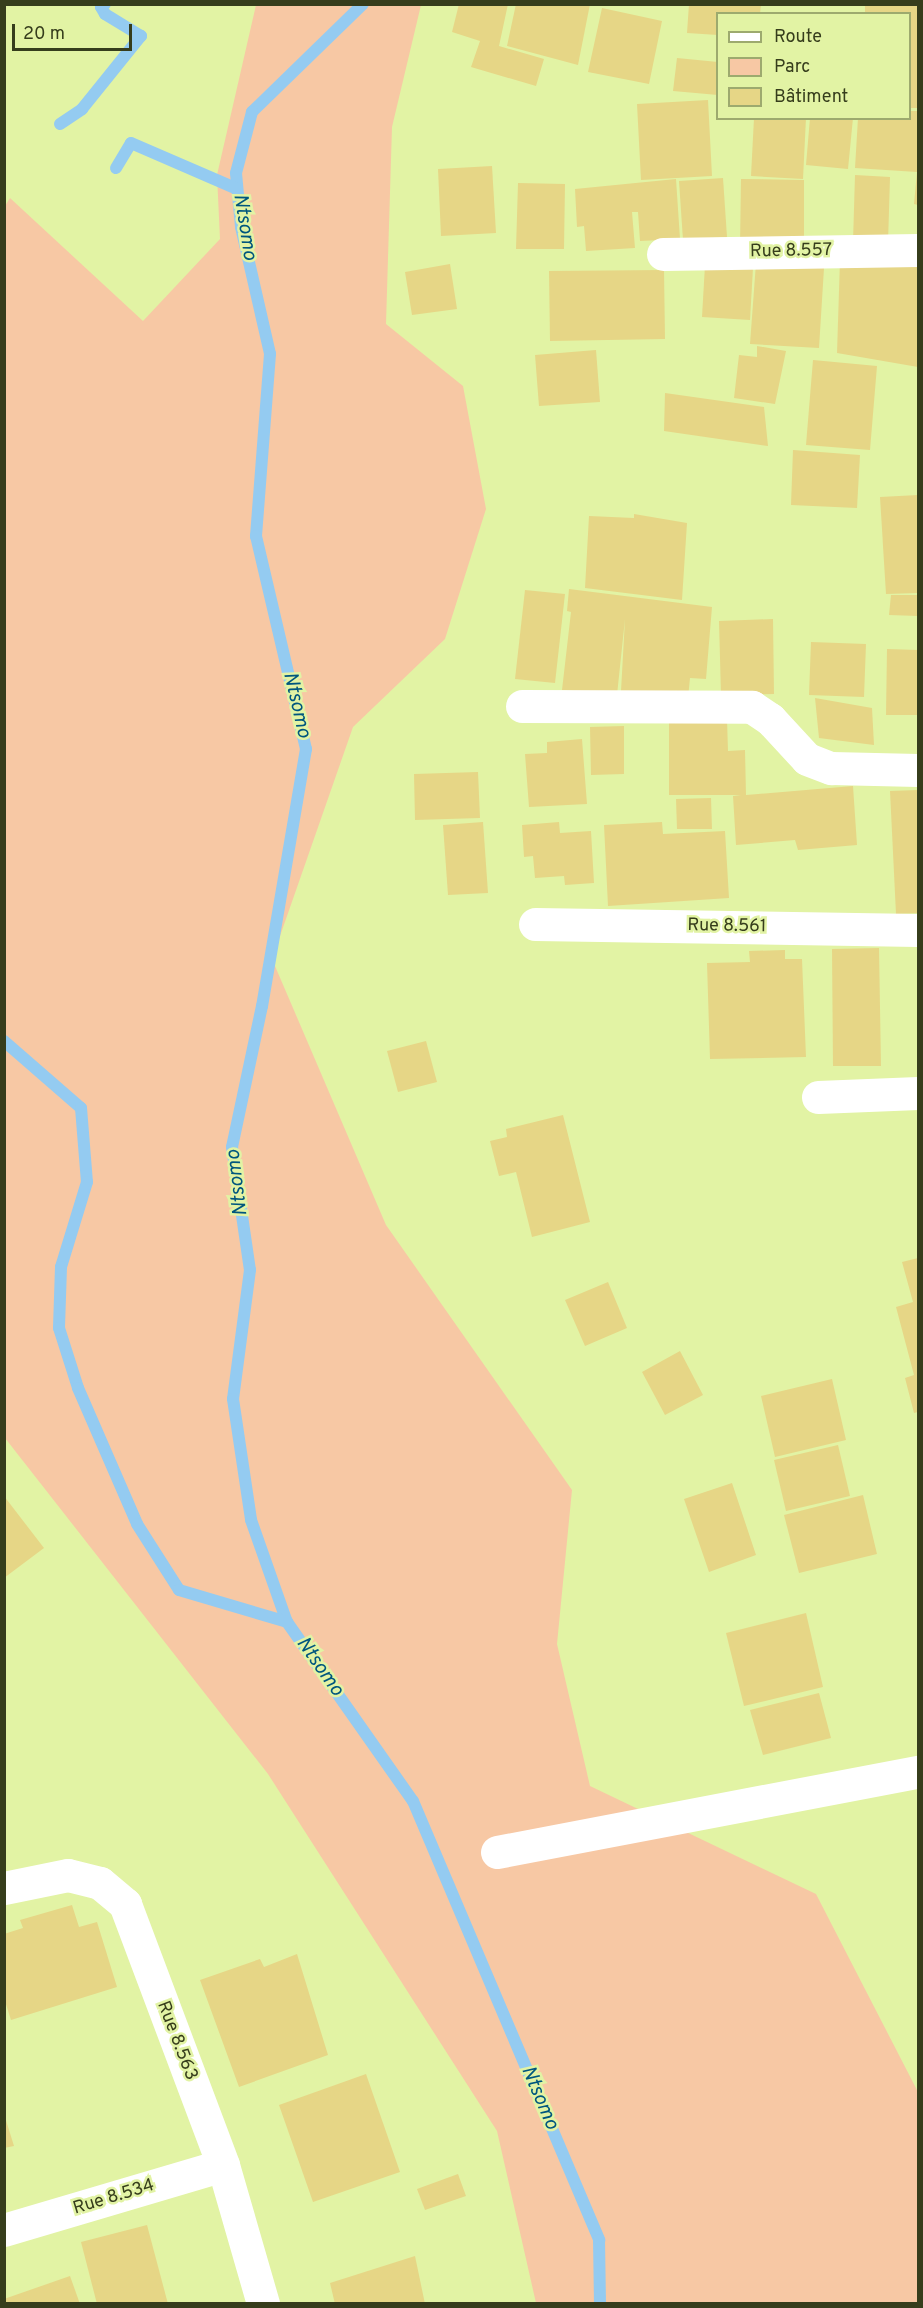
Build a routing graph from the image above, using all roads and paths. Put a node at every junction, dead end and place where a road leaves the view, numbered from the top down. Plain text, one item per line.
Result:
1 (918, 250) edge
2 (663, 254) dead end
3 (522, 706) dead end
4 (918, 770) edge
5 (535, 924) dead end
6 (918, 930) edge
7 (918, 1093) edge
8 (818, 1097) dead end
9 (918, 1772) edge
10 (497, 1852) dead end
11 (4, 1888) edge
12 (223, 2165) junction
13 (4, 2230) edge
14 (263, 2304) edge

1 - 2 street, Rue 8.557
3 - 4 street
5 - 6 street, Rue 8.561
7 - 8 street
9 - 10 street
11 - 12 street, Rue 8.563
12 - 13 street, Rue 8.534
12 - 14 street, Rue 8.563

